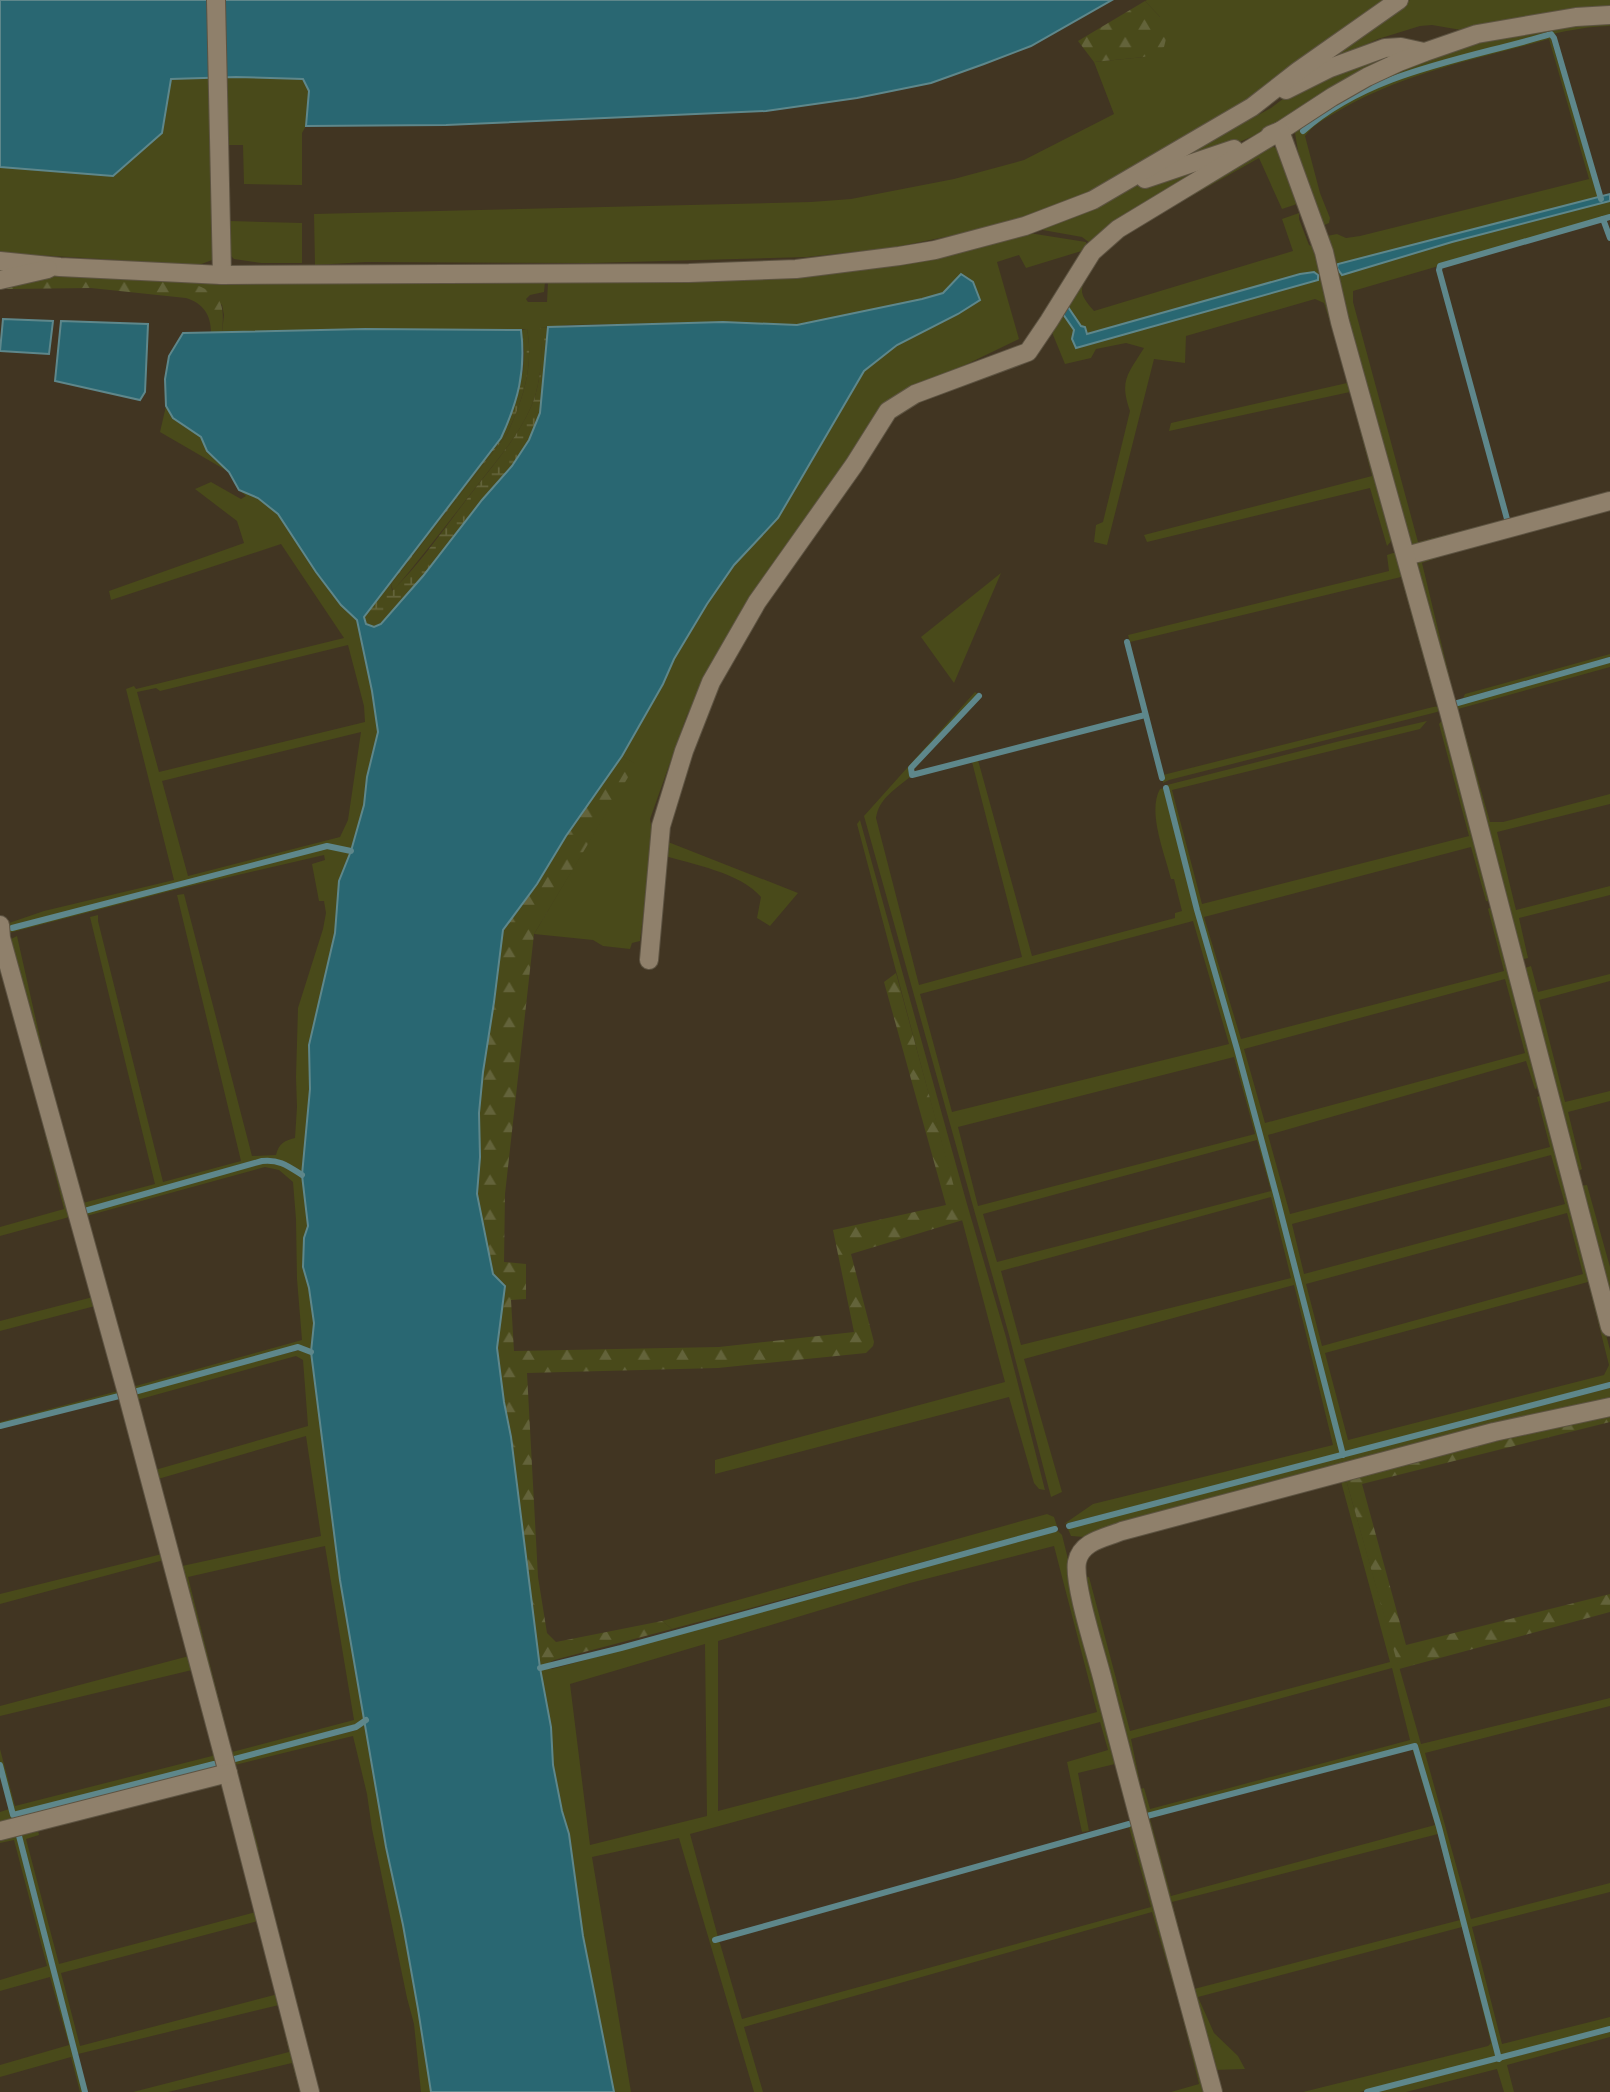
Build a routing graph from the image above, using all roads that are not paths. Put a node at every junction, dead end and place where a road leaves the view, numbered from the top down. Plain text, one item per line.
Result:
1 (216, 0) edge
2 (1399, 0) edge
3 (1610, 15) edge
4 (1425, 52) junction
5 (1252, 107) junction
6 (1280, 131) junction
7 (1118, 187) junction
8 (0, 261) edge
9 (60, 267) junction
10 (222, 275) junction
11 (0, 280) edge
12 (1610, 501) edge
13 (1406, 556) junction
14 (0, 925) edge
15 (0, 938) edge
16 (649, 960) dead end
17 (1610, 1327) edge
18 (1610, 1407) edge
19 (228, 1773) junction
20 (0, 1831) edge
21 (310, 2092) edge
22 (1213, 2092) edge

1 - 10 street
2 - 5 street
3 - 4 street
4 - 5 street
4 - 6 street
5 - 7 street
6 - 7 street
6 - 13 street
6 - 16 street
7 - 10 street
8 - 9 street
9 - 10 street
9 - 11 street
12 - 13 street
13 - 17 street
14 - 15 street
15 - 19 street
18 - 22 street
19 - 20 street
19 - 21 street

